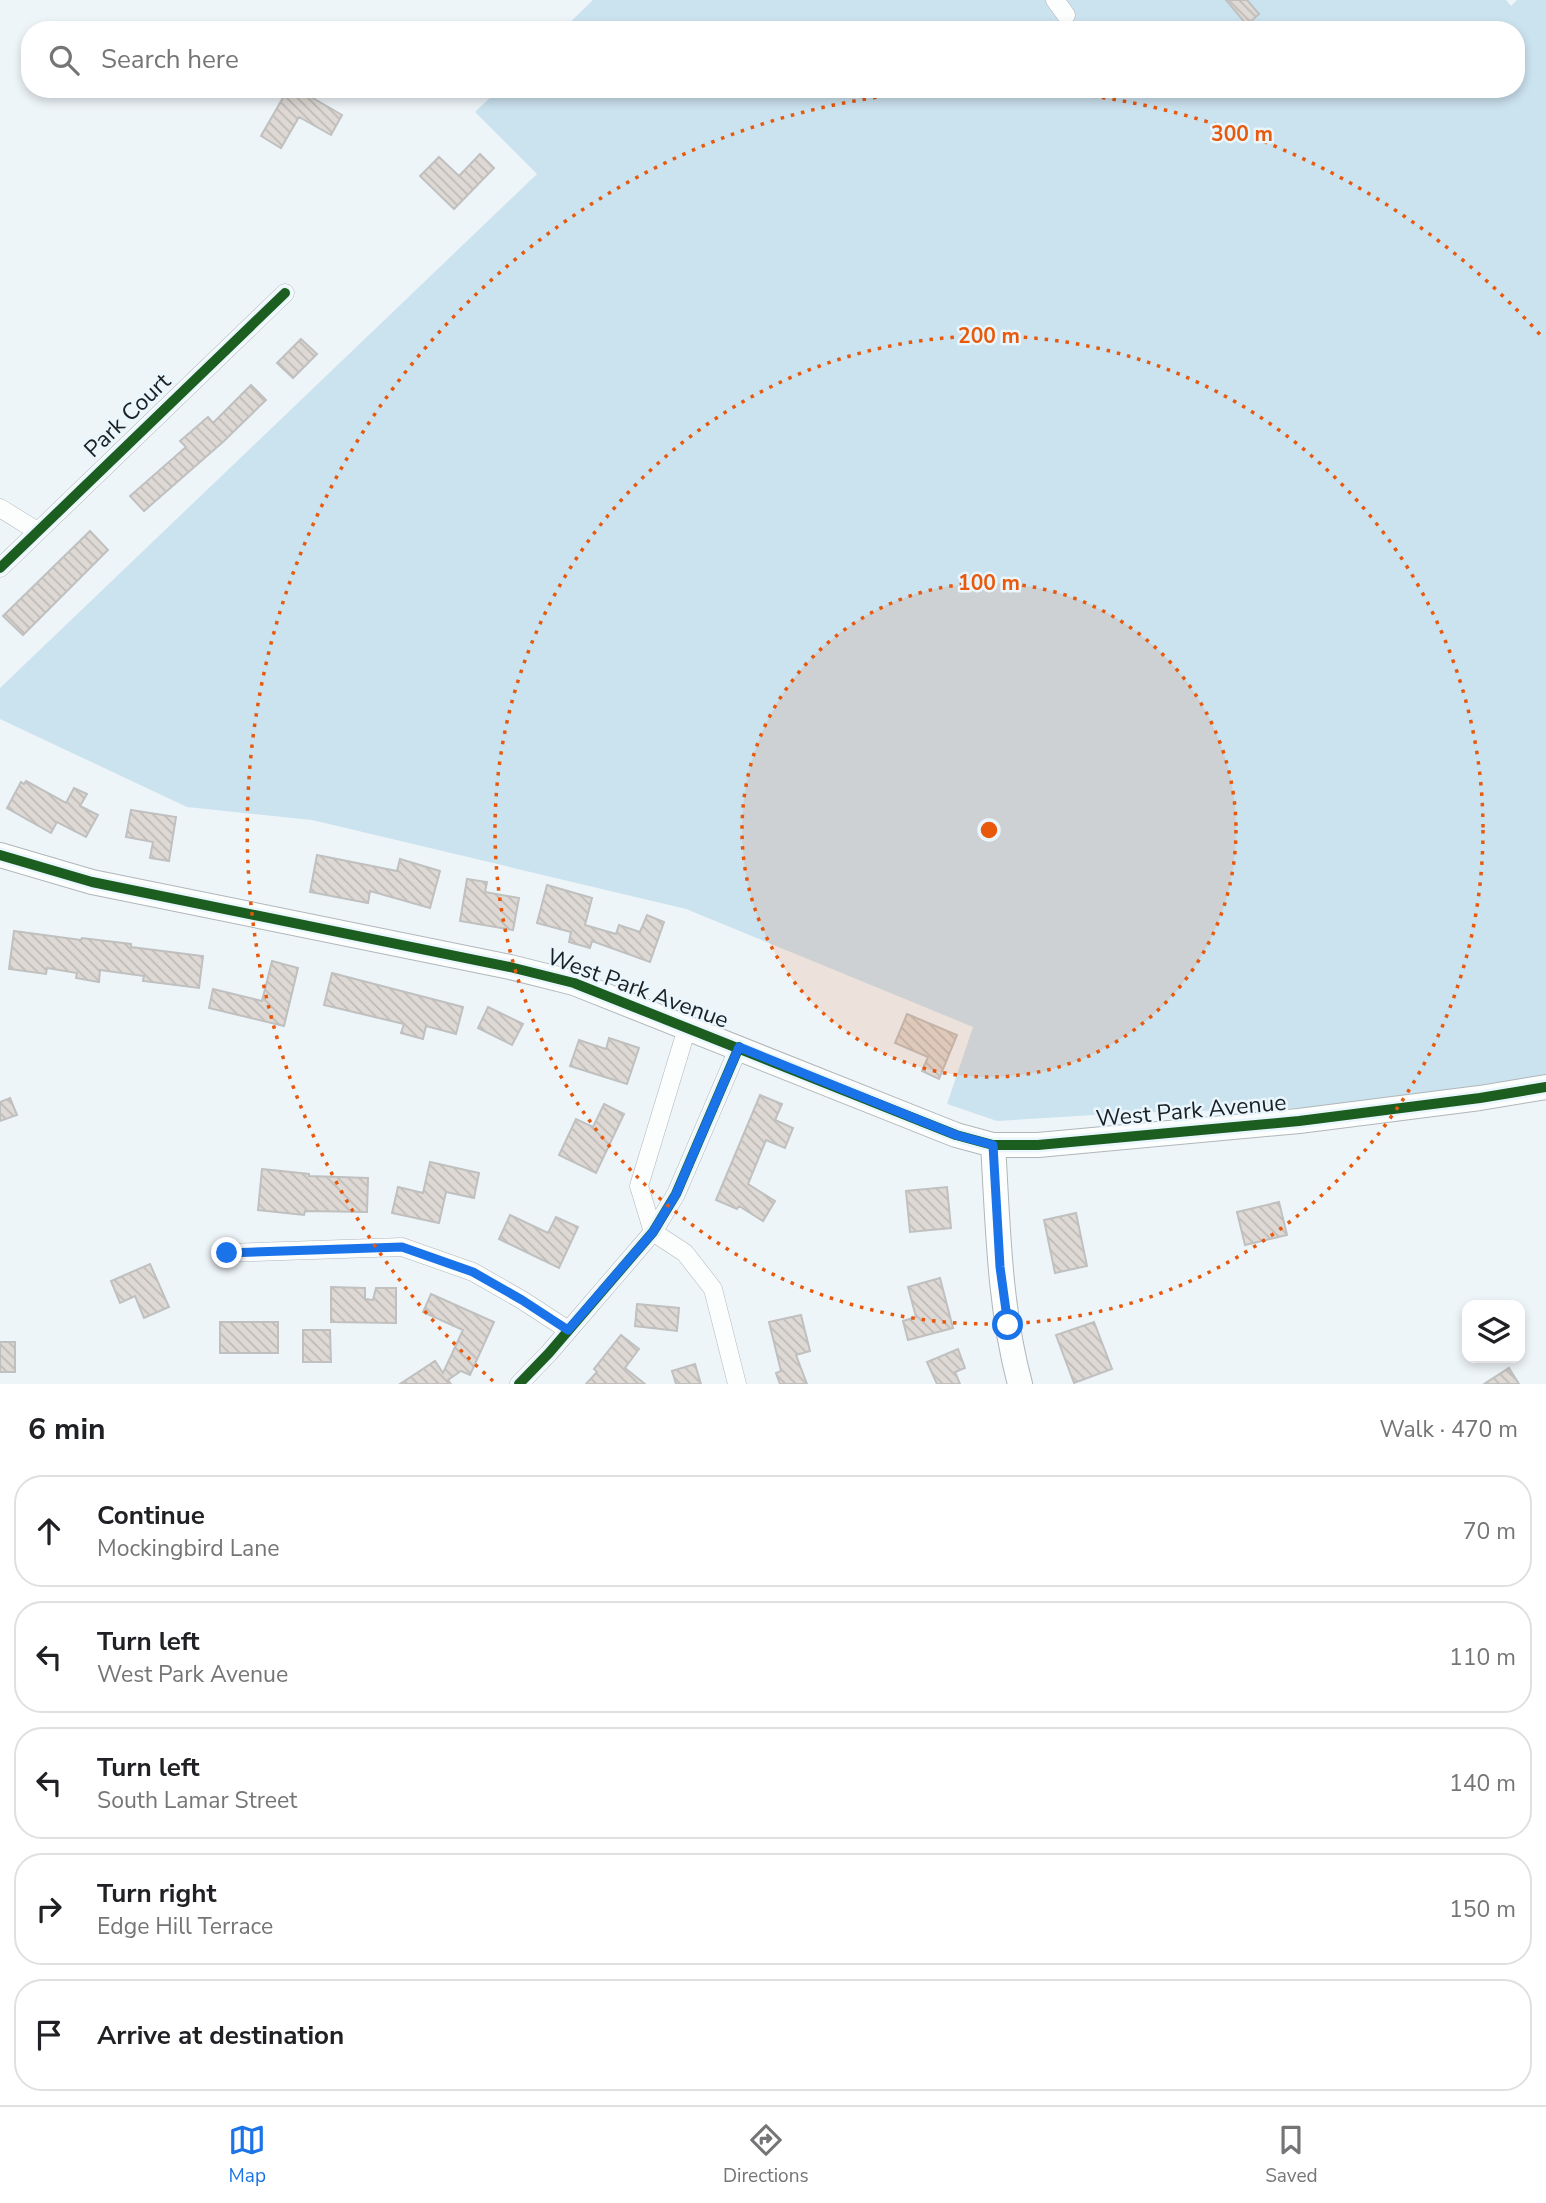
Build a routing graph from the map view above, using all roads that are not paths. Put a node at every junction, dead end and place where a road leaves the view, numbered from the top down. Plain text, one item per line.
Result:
1 (1055, 0) edge
2 (1066, 15) dead end
3 (285, 293) dead end
4 (0, 508) edge
5 (37, 531) junction
6 (0, 568) edge
7 (0, 855) edge
8 (687, 1028) junction
9 (739, 1047) junction
10 (1546, 1087) edge
11 (993, 1145) junction
12 (653, 1232) junction
13 (227, 1253) dead end
14 (568, 1330) junction
15 (519, 1384) edge
16 (737, 1384) edge
17 (1020, 1384) edge

1 - 2 street
3 - 5 street, Park Court
4 - 5 street
5 - 6 street, Park Court
7 - 8 street, West Park Avenue
8 - 9 street, West Park Avenue
8 - 12 street
9 - 11 street, West Park Avenue
9 - 12 street
10 - 11 street, West Park Avenue
11 - 17 street
12 - 14 street
12 - 16 street
13 - 14 street
14 - 15 street

